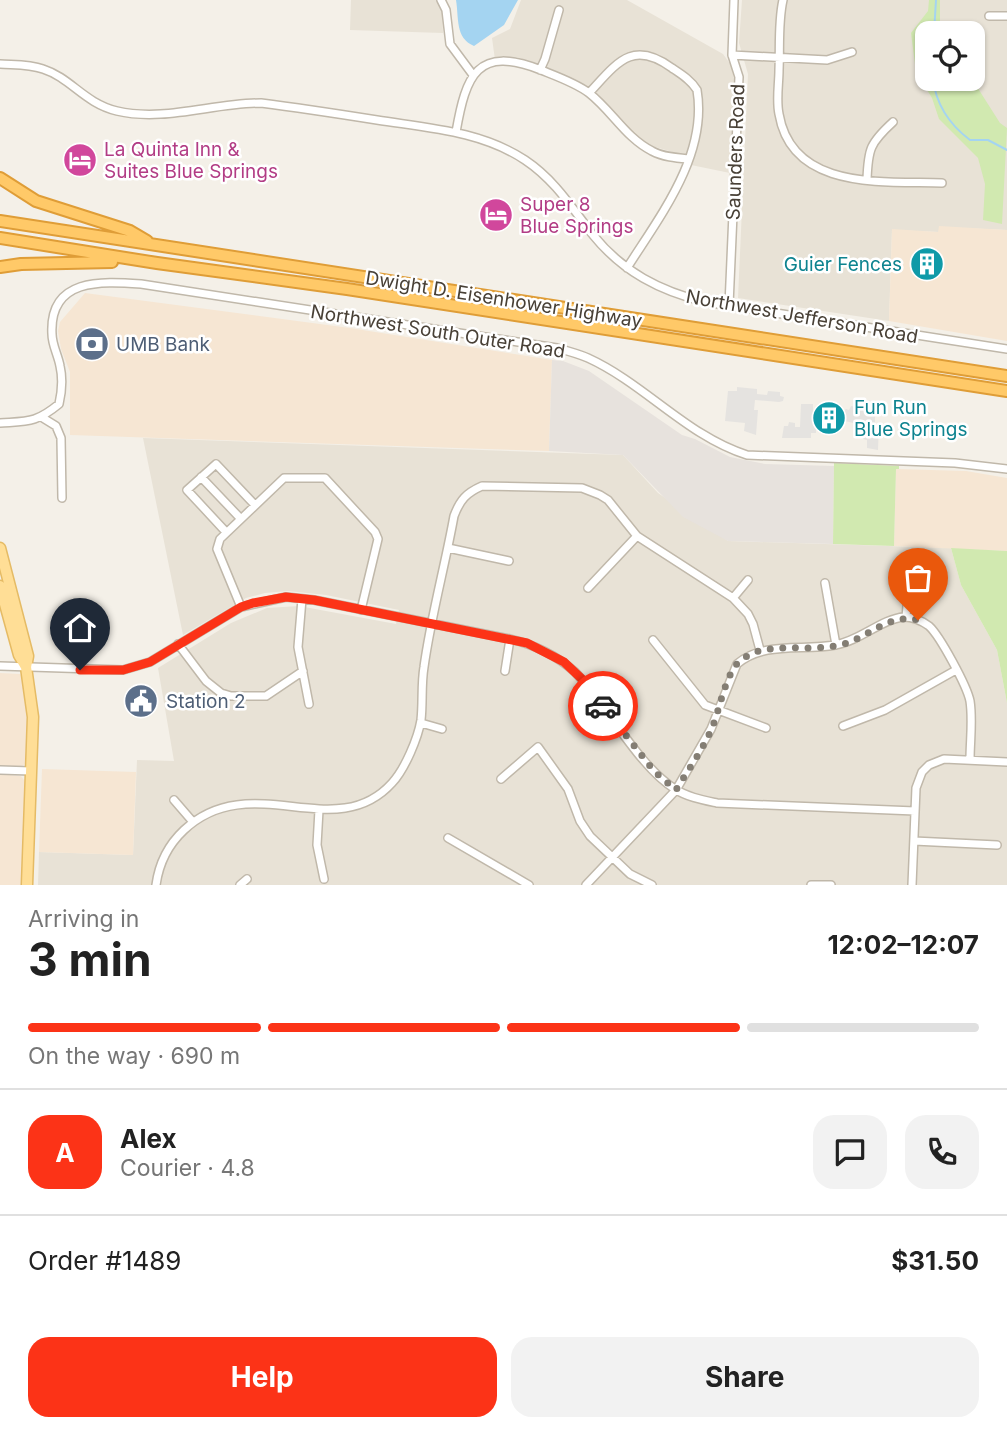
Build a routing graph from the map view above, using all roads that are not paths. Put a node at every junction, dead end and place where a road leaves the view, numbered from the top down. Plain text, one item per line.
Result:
1 (441, 0) edge
2 (734, 0) edge
3 (783, 0) edge
4 (559, 10) dead end
5 (989, 16) dead end
6 (1007, 16) edge
7 (852, 52) dead end
8 (732, 55) junction
9 (780, 58) junction
10 (0, 64) edge
11 (540, 70) junction
12 (473, 75) junction
13 (589, 93) junction
14 (893, 122) dead end
15 (456, 132) junction
16 (688, 159) junction
17 (0, 178) edge
18 (867, 180) junction
19 (942, 183) dead end
20 (0, 221) edge
21 (0, 238) edge
22 (152, 245) junction
23 (157, 263) junction
24 (0, 267) edge
25 (627, 268) junction
26 (729, 305) junction
27 (1007, 349) edge
28 (1007, 376) edge
29 (1007, 391) edge
30 (43, 418) junction
31 (0, 424) edge
32 (1007, 469) edge
33 (201, 477) junction
34 (62, 498) dead end
35 (255, 505) junction
36 (241, 519) junction
37 (226, 533) junction
38 (636, 536) junction
39 (0, 548) edge
40 (448, 548) junction
41 (509, 561) dead end
42 (748, 580) dead end
43 (825, 583) dead end
44 (909, 585) dead end
45 (0, 586) edge
46 (588, 588) dead end
47 (733, 597) junction
48 (302, 599) junction
49 (241, 607) junction
50 (361, 610) junction
51 (906, 617) junction
52 (433, 624) junction
53 (510, 639) junction
54 (653, 640) dead end
55 (178, 645) junction
56 (836, 645) junction
57 (760, 650) junction
58 (0, 666) edge
59 (26, 667) junction
60 (956, 670) junction
61 (303, 671) junction
62 (505, 671) dead end
63 (309, 704) dead end
64 (718, 711) junction
65 (421, 723) junction
66 (842, 726) dead end
67 (766, 728) dead end
68 (442, 729) dead end
69 (970, 760) junction
70 (1007, 762) edge
71 (0, 770) edge
72 (31, 771) junction
73 (501, 779) dead end
74 (676, 790) junction
75 (174, 800) dead end
76 (319, 810) junction
77 (915, 811) junction
78 (192, 822) junction
79 (448, 838) dead end
80 (914, 841) junction
81 (997, 845) dead end
82 (611, 857) junction
83 (247, 878) dead end
84 (324, 879) dead end
85 (27, 885) edge
86 (156, 885) edge
87 (240, 885) edge
88 (529, 885) edge
89 (586, 885) edge
90 (652, 885) edge
91 (811, 885) edge
92 (831, 885) edge
93 (912, 885) edge

1 - 12 street
2 - 8 street, Saunders Road
3 - 9 street
4 - 11 street
5 - 6 street
7 - 9 street
8 - 9 street
8 - 26 street, Saunders Road
9 - 18 street
10 - 15 street, Northwest Jefferson Road
11 - 12 street
11 - 13 street
12 - 15 street
13 - 16 street
13 - 16 street
14 - 18 street
15 - 25 street, Northwest Jefferson Road
16 - 25 street
17 - 22 highway
18 - 19 street
20 - 22 highway, Dwight D. Eisenhower Highway
21 - 23 highway, Dwight D. Eisenhower Highway
22 - 28 highway, Dwight D. Eisenhower Highway
23 - 24 highway
23 - 29 highway, Dwight D. Eisenhower Highway
25 - 26 street, Northwest Jefferson Road
26 - 27 street, Northwest Jefferson Road
30 - 31 street
30 - 32 street, Northwest South Outer Road
30 - 34 street
33 - 35 street
33 - 36 street
33 - 37 street
35 - 36 street
35 - 50 street
36 - 37 street
37 - 49 street
38 - 40 street
38 - 46 street
38 - 47 street
39 - 59 main road
40 - 41 street
40 - 52 street
42 - 47 street
43 - 56 street
44 - 51 street
45 - 59 main road
47 - 57 street
48 - 49 street
48 - 50 street
48 - 61 street
49 - 55 street
50 - 52 street
51 - 56 street
51 - 60 street
52 - 53 street
52 - 65 street
53 - 62 street
53 - 74 street
54 - 64 street
55 - 59 street
55 - 61 street
56 - 57 street
57 - 64 street
58 - 59 street
59 - 72 main road
60 - 66 street
60 - 69 street
61 - 63 street
64 - 67 street
64 - 74 street
65 - 68 street
65 - 76 street
69 - 70 street
69 - 77 street
71 - 72 street
72 - 85 main road
73 - 82 street
74 - 77 street
74 - 82 street
75 - 78 street
76 - 78 street
76 - 84 street
77 - 80 street
78 - 86 street
79 - 88 street
80 - 81 street
80 - 93 street
82 - 89 street
82 - 90 street
83 - 87 street
91 - 92 street

